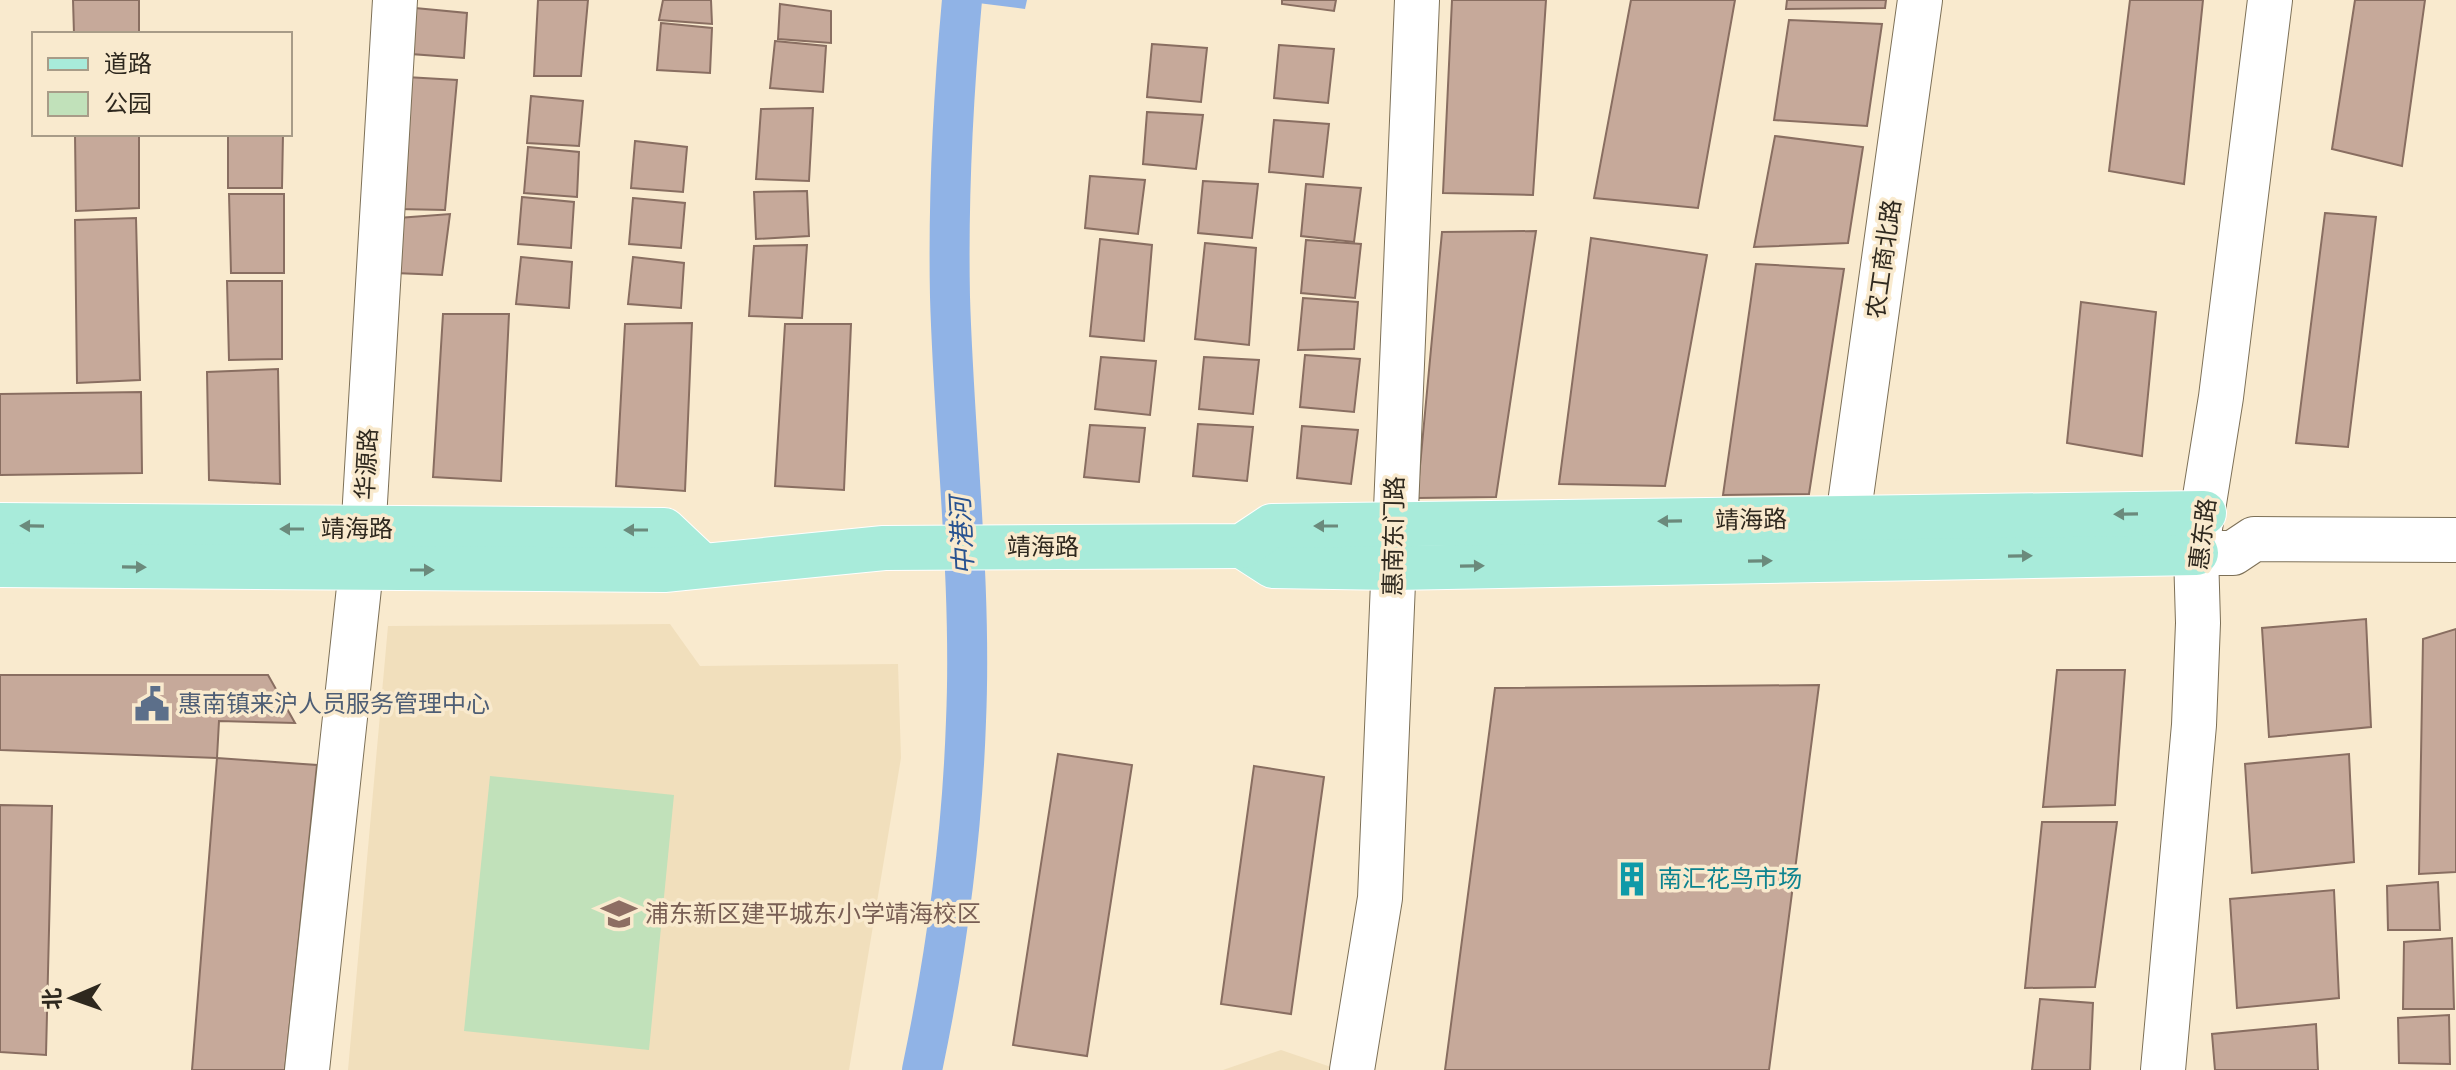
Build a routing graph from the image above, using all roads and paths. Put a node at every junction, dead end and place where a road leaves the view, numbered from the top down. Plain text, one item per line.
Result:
1 (395, 0) edge
2 (1417, 0) edge
3 (1920, 0) edge
4 (2270, 0) edge
5 (1848, 518) junction
6 (0, 525) edge
7 (1393, 525) junction
8 (2200, 533) junction
9 (2456, 540) edge
10 (1242, 546) junction
11 (362, 549) junction
12 (0, 565) edge
13 (1394, 568) junction
14 (307, 1070) edge
15 (1352, 1070) edge
16 (2163, 1070) edge

1 - 11 street, 华源路
2 - 7 street, 惠南东门路
3 - 5 street, 农工商北路
4 - 8 street, 惠东路
5 -> 7 main road, 靖海路
8 -> 5 main road, 靖海路
11 -> 6 main road, 靖海路
7 -> 10 main road, 靖海路
7 - 13 street, 惠南东门路
8 - 9 street, 靖海路
13 -> 8 main road, 靖海路
8 - 16 street, 惠东路
10 - 11 main road, 靖海路
10 - 13 main road, 靖海路
12 -> 11 main road, 靖海路
11 - 14 street, 华源路
13 - 15 street, 惠南东门路

